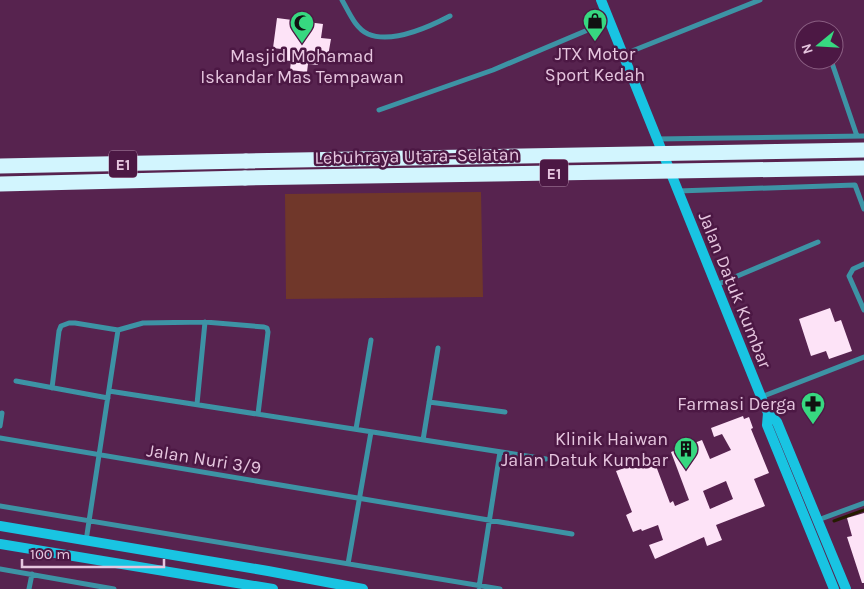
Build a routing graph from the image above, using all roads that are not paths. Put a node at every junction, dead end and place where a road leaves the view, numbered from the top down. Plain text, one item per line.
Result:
1 (342, 0) edge
2 (601, 0) edge
3 (760, 0) edge
4 (450, 16) dead end
5 (609, 21) junction
6 (622, 55) junction
7 (835, 70) edge
8 (378, 110) dead end
9 (864, 136) edge
10 (656, 139) junction
11 (861, 143) edge
12 (0, 166) edge
13 (864, 168) edge
14 (0, 184) edge
15 (677, 191) junction
16 (864, 209) edge
17 (818, 242) dead end
18 (864, 264) edge
19 (716, 286) junction
20 (864, 310) edge
21 (205, 322) junction
22 (118, 330) junction
23 (370, 340) dead end
24 (438, 348) dead end
25 (864, 357) edge
26 (16, 381) dead end
27 (52, 388) junction
28 (109, 390) junction
29 (761, 397) junction
30 (108, 398) junction
31 (429, 402) junction
32 (197, 404) junction
33 (505, 412) dead end
34 (2, 413) dead end
35 (258, 414) junction
36 (768, 414) junction
37 (0, 426) edge
38 (356, 429) junction
39 (371, 432) junction
40 (0, 438) edge
41 (423, 440) junction
42 (500, 452) junction
43 (99, 456) junction
44 (546, 459) dead end
45 (359, 499) junction
46 (864, 503) edge
47 (0, 506) edge
48 (818, 520) junction
49 (89, 521) junction
50 (489, 521) junction
51 (0, 526) edge
52 (572, 534) dead end
53 (86, 542) junction
54 (0, 544) edge
55 (348, 564) junction
56 (0, 569) edge
57 (32, 574) junction
58 (846, 586) edge
59 (479, 587) edge
60 (268, 588) edge
61 (29, 589) edge
62 (111, 589) edge
63 (363, 589) edge
64 (500, 589) edge
65 (834, 589) edge

1 - 4 street
2 - 5 main road, Jalan Datuk Kumbar
3 - 6 street
5 - 6 main road, Jalan Datuk Kumbar
5 - 8 street
6 - 10 main road, Jalan Datuk Kumbar
7 - 11 street
9 - 11 street
10 - 11 street
10 - 15 main road, Jalan Datuk Kumbar
11 - 12 highway, Lebuhraya Utara–Selatan / E1, bridge
13 - 14 highway, Lebuhraya Utara–Selatan / E1, bridge
15 - 16 street
15 - 19 main road, Jalan Datuk Kumbar
17 - 19 street
18 - 20 street
19 - 29 main road, Jalan Datuk Kumbar
21 - 22 street
21 - 32 street
21 - 35 street
22 - 27 street
22 - 28 street
23 - 38 street
24 - 31 street
25 - 29 street
26 - 27 street
27 - 30 street
28 - 30 street
28 - 32 street
29 - 36 main road, Jalan Datuk Kumbar
30 - 43 street
31 - 33 street
31 - 41 street
32 - 35 street
34 - 37 street
35 - 38 street
36 - 48 main road, Jalan Datuk Kumbar
36 - 65 main road
38 - 39 street
39 - 41 street
39 - 45 street
40 - 43 street, Jalan Nuri 3/9
41 - 42 street
42 - 44 street
42 - 50 street
43 - 45 street, Jalan Nuri 3/9
43 - 49 street
45 - 50 street, Jalan Nuri 3/9
45 - 55 street
46 - 48 street
47 - 49 street
48 - 58 main road, Jalan Datuk Kumbar
49 - 53 street
49 - 55 street
50 - 52 street, Jalan Nuri 3/9
50 - 59 street
51 - 53 main road
53 - 63 main road
54 - 60 main road
55 - 59 street
56 - 57 street
57 - 61 street
57 - 62 street
59 - 64 street

